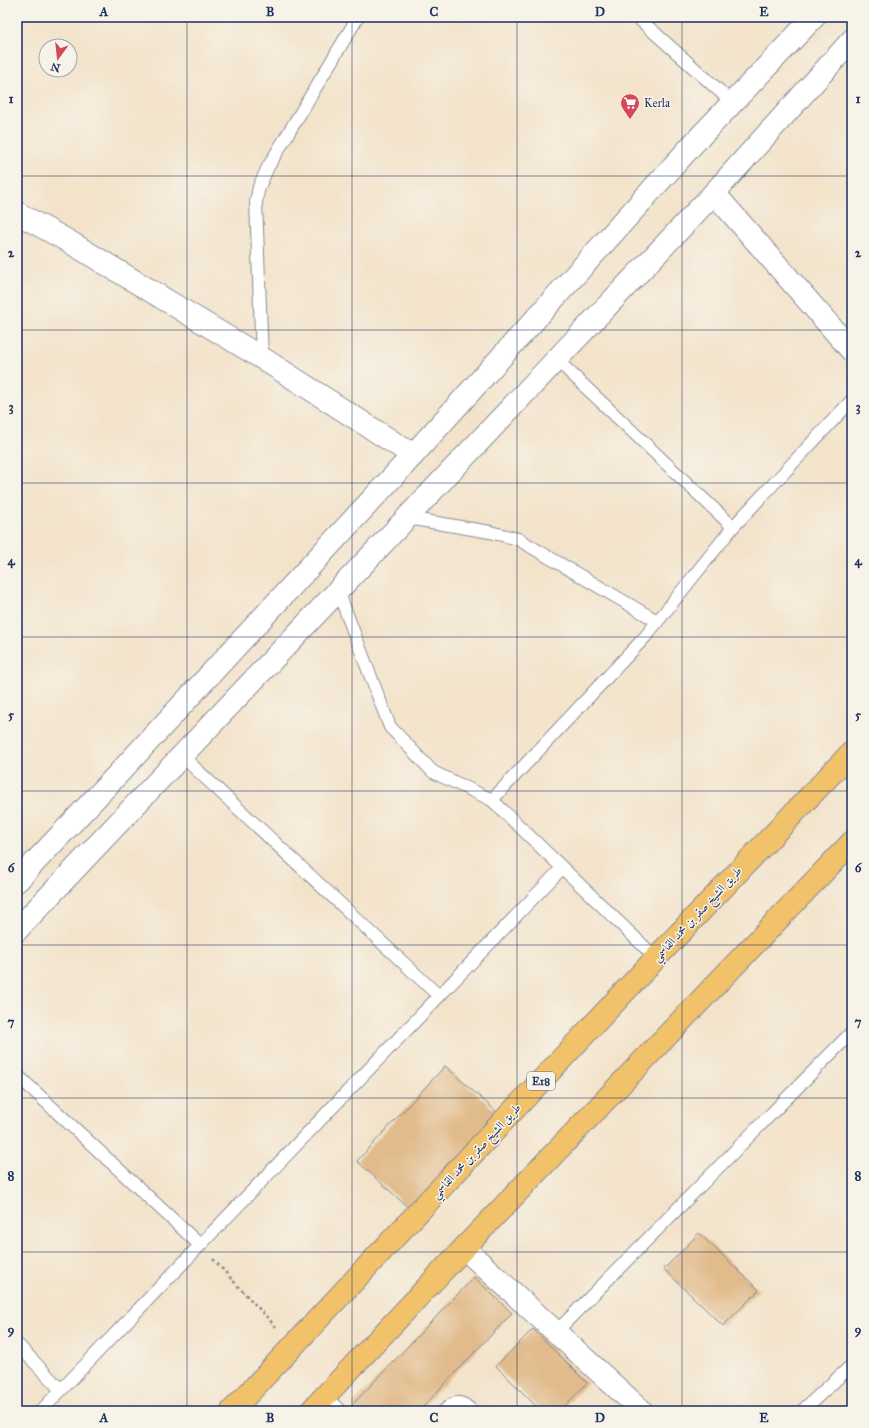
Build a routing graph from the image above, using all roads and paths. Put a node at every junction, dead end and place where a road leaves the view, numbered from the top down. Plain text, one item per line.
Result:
1 (358, 17) edge
2 (637, 17) edge
3 (814, 17) edge
4 (852, 40) edge
5 (733, 103) junction
6 (714, 193) junction
7 (17, 213) edge
8 (852, 351) edge
9 (262, 358) junction
10 (557, 360) junction
11 (852, 400) edge
12 (413, 454) junction
13 (408, 518) junction
14 (733, 527) junction
15 (338, 591) junction
16 (658, 621) junction
17 (852, 752) edge
18 (182, 756) junction
19 (492, 800) junction
20 (852, 842) edge
21 (562, 868) junction
22 (17, 881) edge
23 (17, 930) edge
24 (656, 958) junction
25 (439, 996) junction
26 (852, 1032) edge
27 (17, 1075) edge
28 (200, 1245) junction
29 (464, 1248) junction
30 (556, 1332) junction
31 (17, 1344) edge
32 (294, 1345) junction
33 (852, 1365) edge
34 (61, 1390) junction
35 (326, 1406) edge
36 (41, 1411) edge
37 (232, 1411) edge
38 (444, 1411) edge
39 (472, 1411) edge
40 (642, 1411) edge
41 (802, 1411) edge

1 - 9 lane
2 - 5 lane
3 - 5 street
4 - 6 street
5 - 12 street
6 - 8 street
6 - 10 street
7 - 9 street
9 - 12 street
10 - 13 street
10 - 14 lane
11 - 14 lane
12 - 22 street
13 - 15 street
13 - 16 lane
14 - 16 lane
15 - 18 street
15 - 19 lane
16 - 19 lane
17 - 24 highway, طريق الشيخ صقر بن محمد القاسمي / E18
18 - 23 street
18 - 25 lane
19 - 21 lane
20 - 29 highway
21 - 24 lane
21 - 25 lane
24 - 32 highway, طريق الشيخ صقر بن محمد القاسمي / E18
25 - 28 lane
26 - 30 lane
27 - 28 lane
28 - 32 path
28 - 34 lane
29 - 30 street
29 - 35 highway
30 - 40 street
31 - 34 lane
32 - 37 highway, طريق الشيخ صقر بن محمد القاسمي / E18
33 - 41 lane
34 - 36 lane
38 - 39 lane

